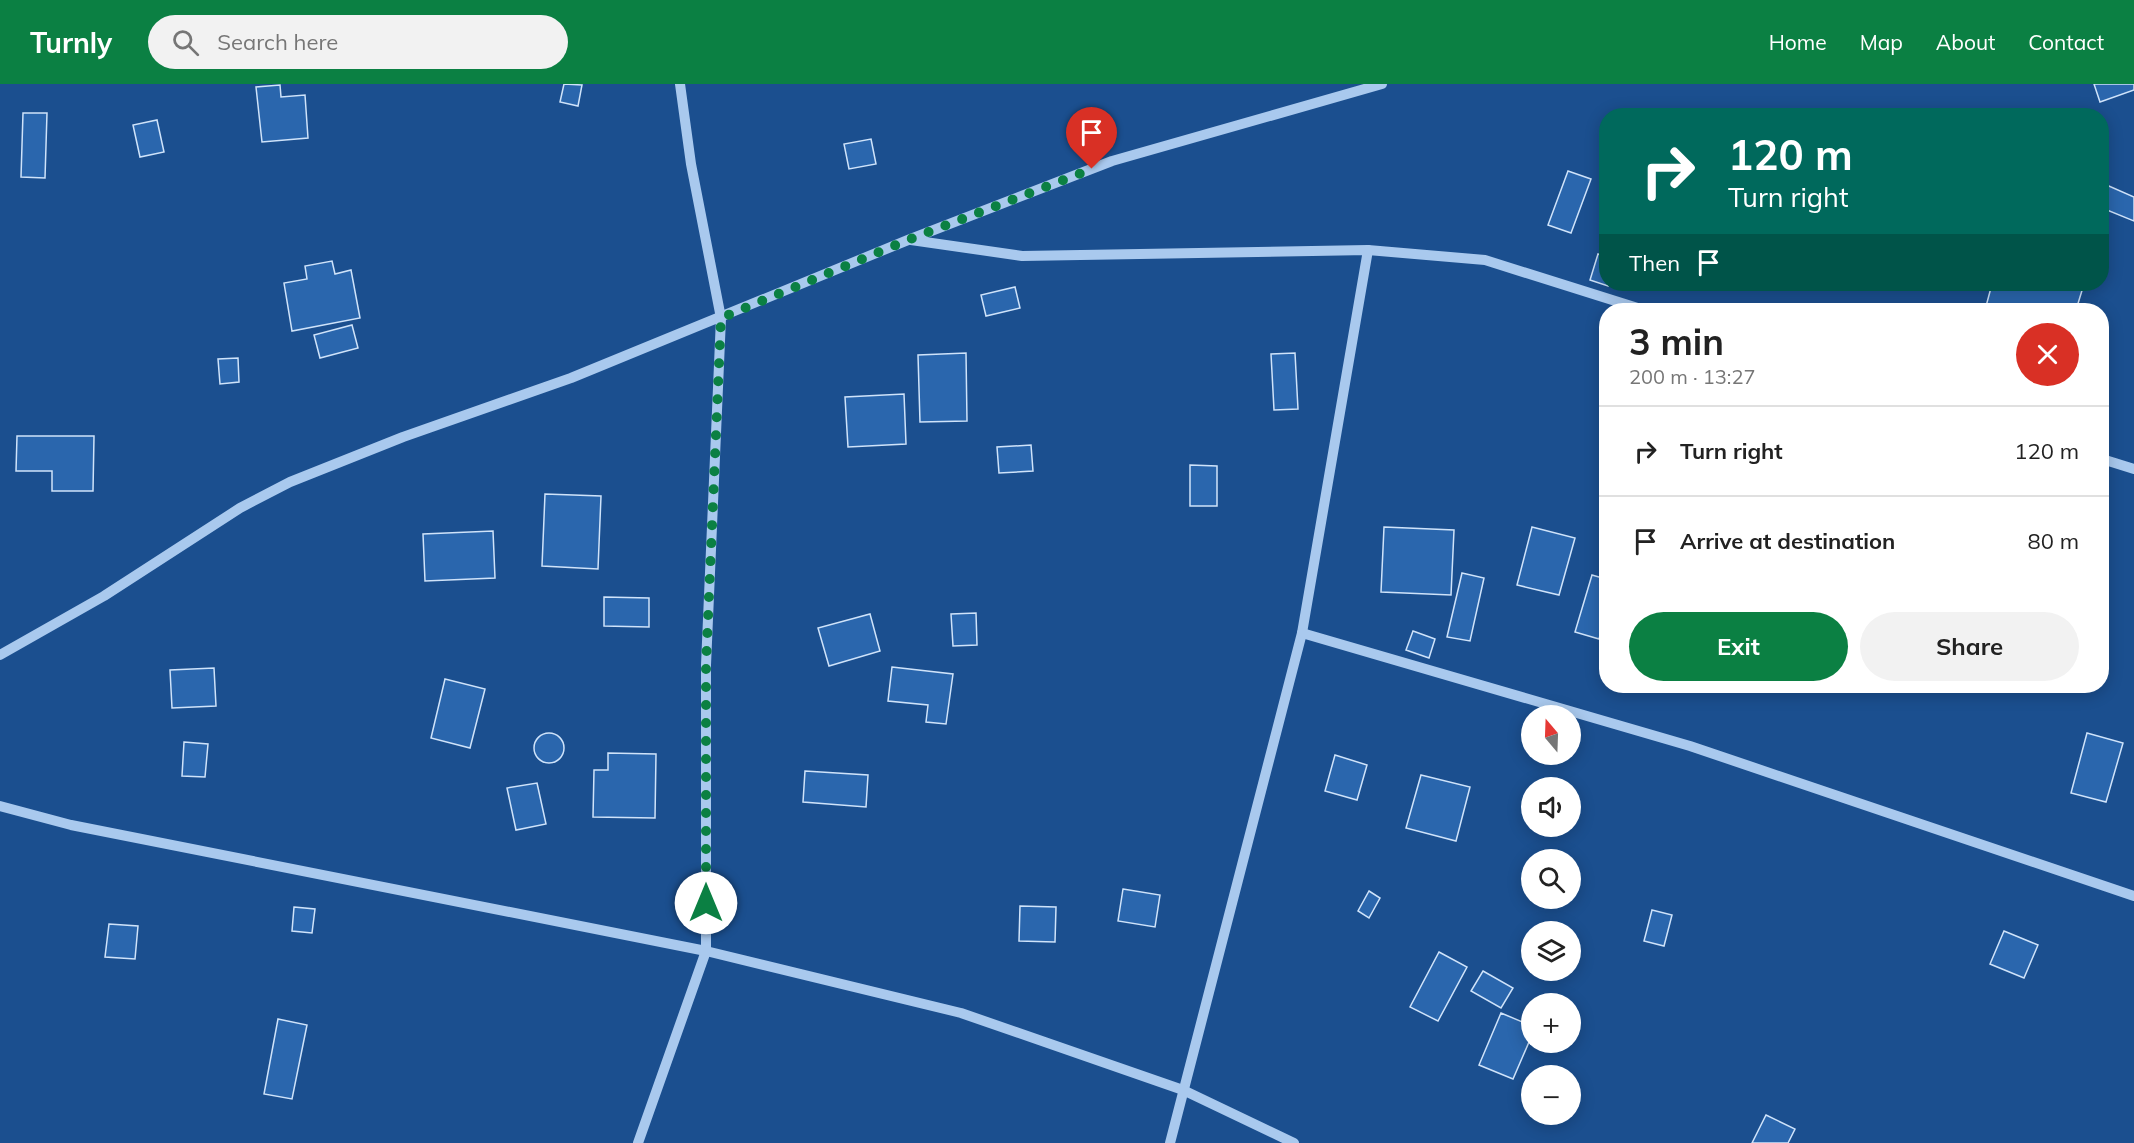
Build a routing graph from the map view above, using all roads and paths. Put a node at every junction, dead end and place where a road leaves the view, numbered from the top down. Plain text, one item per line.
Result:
1 (680, 84) edge
2 (1382, 84) edge
3 (908, 240) junction
4 (1368, 250) junction
5 (1622, 303) edge
6 (721, 318) junction
7 (2109, 461) edge
8 (2134, 469) edge
9 (1302, 633) junction
10 (0, 655) edge
11 (0, 806) edge
12 (2134, 896) edge
13 (706, 951) junction
14 (1182, 1090) junction
15 (638, 1143) edge
16 (1170, 1143) edge
17 (1294, 1143) edge

1 - 6 street
2 - 3 street
3 - 4 street
3 - 6 street
4 - 5 street
4 - 9 street
6 - 10 street
6 - 13 street
7 - 8 street
9 - 12 street
9 - 14 street
11 - 13 street
13 - 14 street
13 - 15 street
14 - 16 street
14 - 17 street

